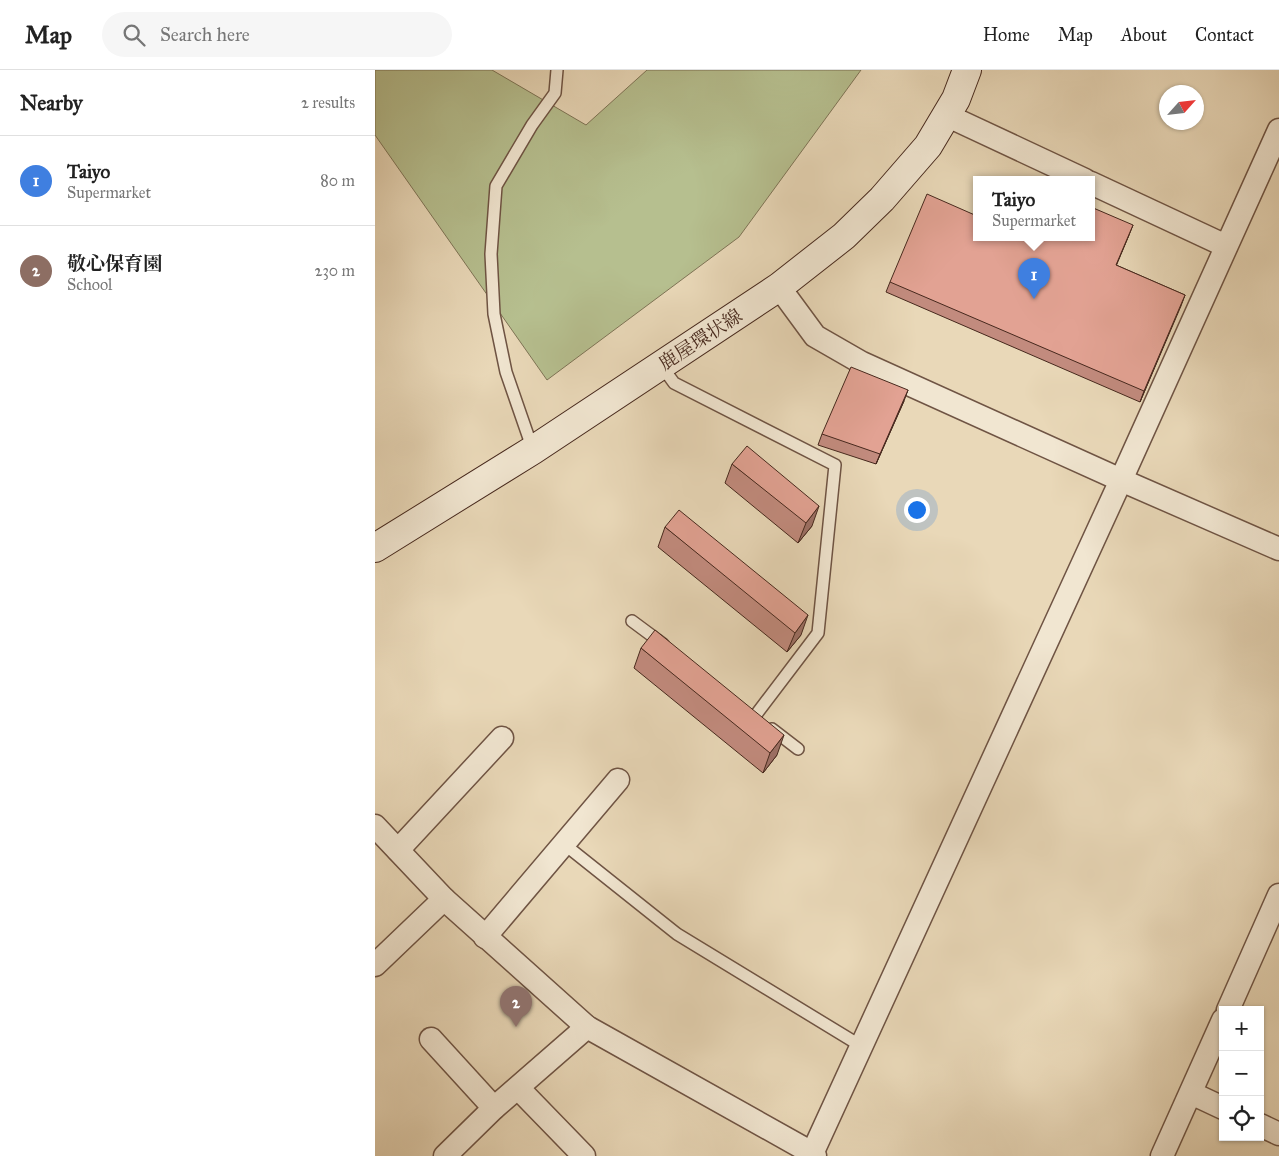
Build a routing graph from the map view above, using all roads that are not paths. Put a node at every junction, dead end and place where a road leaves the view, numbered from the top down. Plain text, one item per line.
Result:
1 (557, 70) edge
2 (967, 70) edge
3 (946, 115) junction
4 (1279, 130) edge
5 (1076, 176) edge
6 (1095, 185) edge
7 (1226, 246) junction
8 (779, 287) junction
9 (661, 365) junction
10 (533, 450) junction
11 (1121, 480) junction
12 (375, 548) edge
13 (1279, 549) edge
14 (632, 621) dead end
15 (671, 650) edge
16 (502, 738) dead end
17 (798, 749) dead end
18 (618, 780) dead end
19 (375, 826) edge
20 (564, 844) junction
21 (398, 850) junction
22 (1279, 894) edge
23 (444, 899) junction
24 (485, 936) junction
25 (375, 965) edge
26 (1229, 1006) edge
27 (587, 1027) junction
28 (1219, 1029) edge
29 (431, 1039) dead end
30 (861, 1046) junction
31 (518, 1088) junction
32 (1191, 1092) junction
33 (1219, 1106) edge
34 (494, 1108) junction
35 (1264, 1127) edge
36 (1279, 1134) edge
37 (454, 1153) edge
38 (813, 1155) edge
39 (584, 1156) edge
40 (1162, 1156) edge

1 - 10 lane
2 - 3 main road, 鹿屋環状線
3 - 5 street
3 - 8 main road, 鹿屋環状線
4 - 7 street
6 - 7 street
7 - 11 street
8 - 9 main road, 鹿屋環状線
8 - 11 street
9 - 10 main road, 鹿屋環状線
9 - 17 lane
10 - 12 main road, 鹿屋環状線
11 - 13 street
11 - 30 street
14 - 15 lane
16 - 21 street
18 - 20 street
19 - 21 street
20 - 24 street
20 - 30 lane
21 - 23 street
22 - 26 street
23 - 24 street
23 - 25 street
24 - 27 street
27 - 31 street
27 - 38 street
28 - 32 street
29 - 34 street
30 - 38 street
31 - 34 street
31 - 39 street
32 - 33 street
32 - 40 street
34 - 37 street
35 - 36 street

